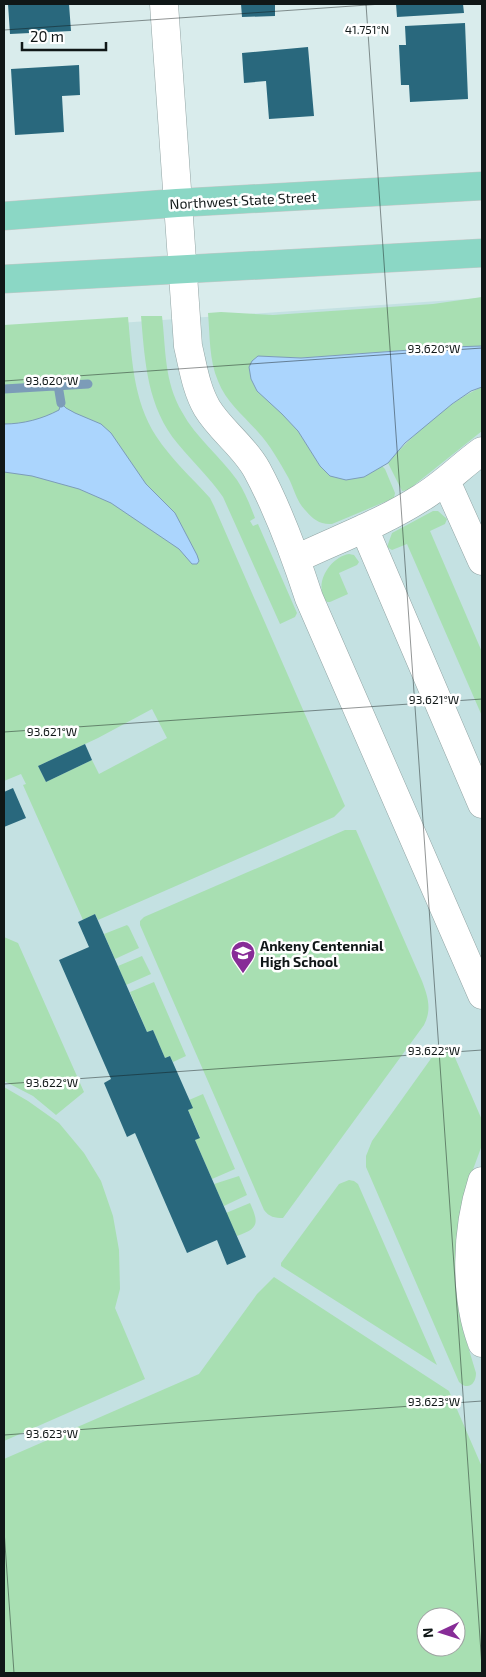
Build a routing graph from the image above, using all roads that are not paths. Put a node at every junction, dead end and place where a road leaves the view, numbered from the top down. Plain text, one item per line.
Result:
1 (164, 4) edge
2 (482, 186) edge
3 (177, 203) junction
4 (4, 216) edge
5 (482, 253) edge
6 (183, 269) junction
7 (4, 279) edge
8 (482, 451) edge
9 (446, 481) junction
10 (364, 528) junction
11 (296, 558) junction
12 (482, 561) edge
13 (482, 804) edge
14 (482, 995) edge
15 (482, 1181) edge
16 (482, 1343) edge

1 - 3 street
2 - 3 main road, Northwest State Street
3 - 4 main road, Northwest State Street
3 - 6 street
5 - 6 main road
6 - 7 main road
6 - 11 street
8 - 9 street
9 - 10 street
9 - 12 street
10 - 11 street
10 - 13 street
11 - 14 street
15 - 16 street

